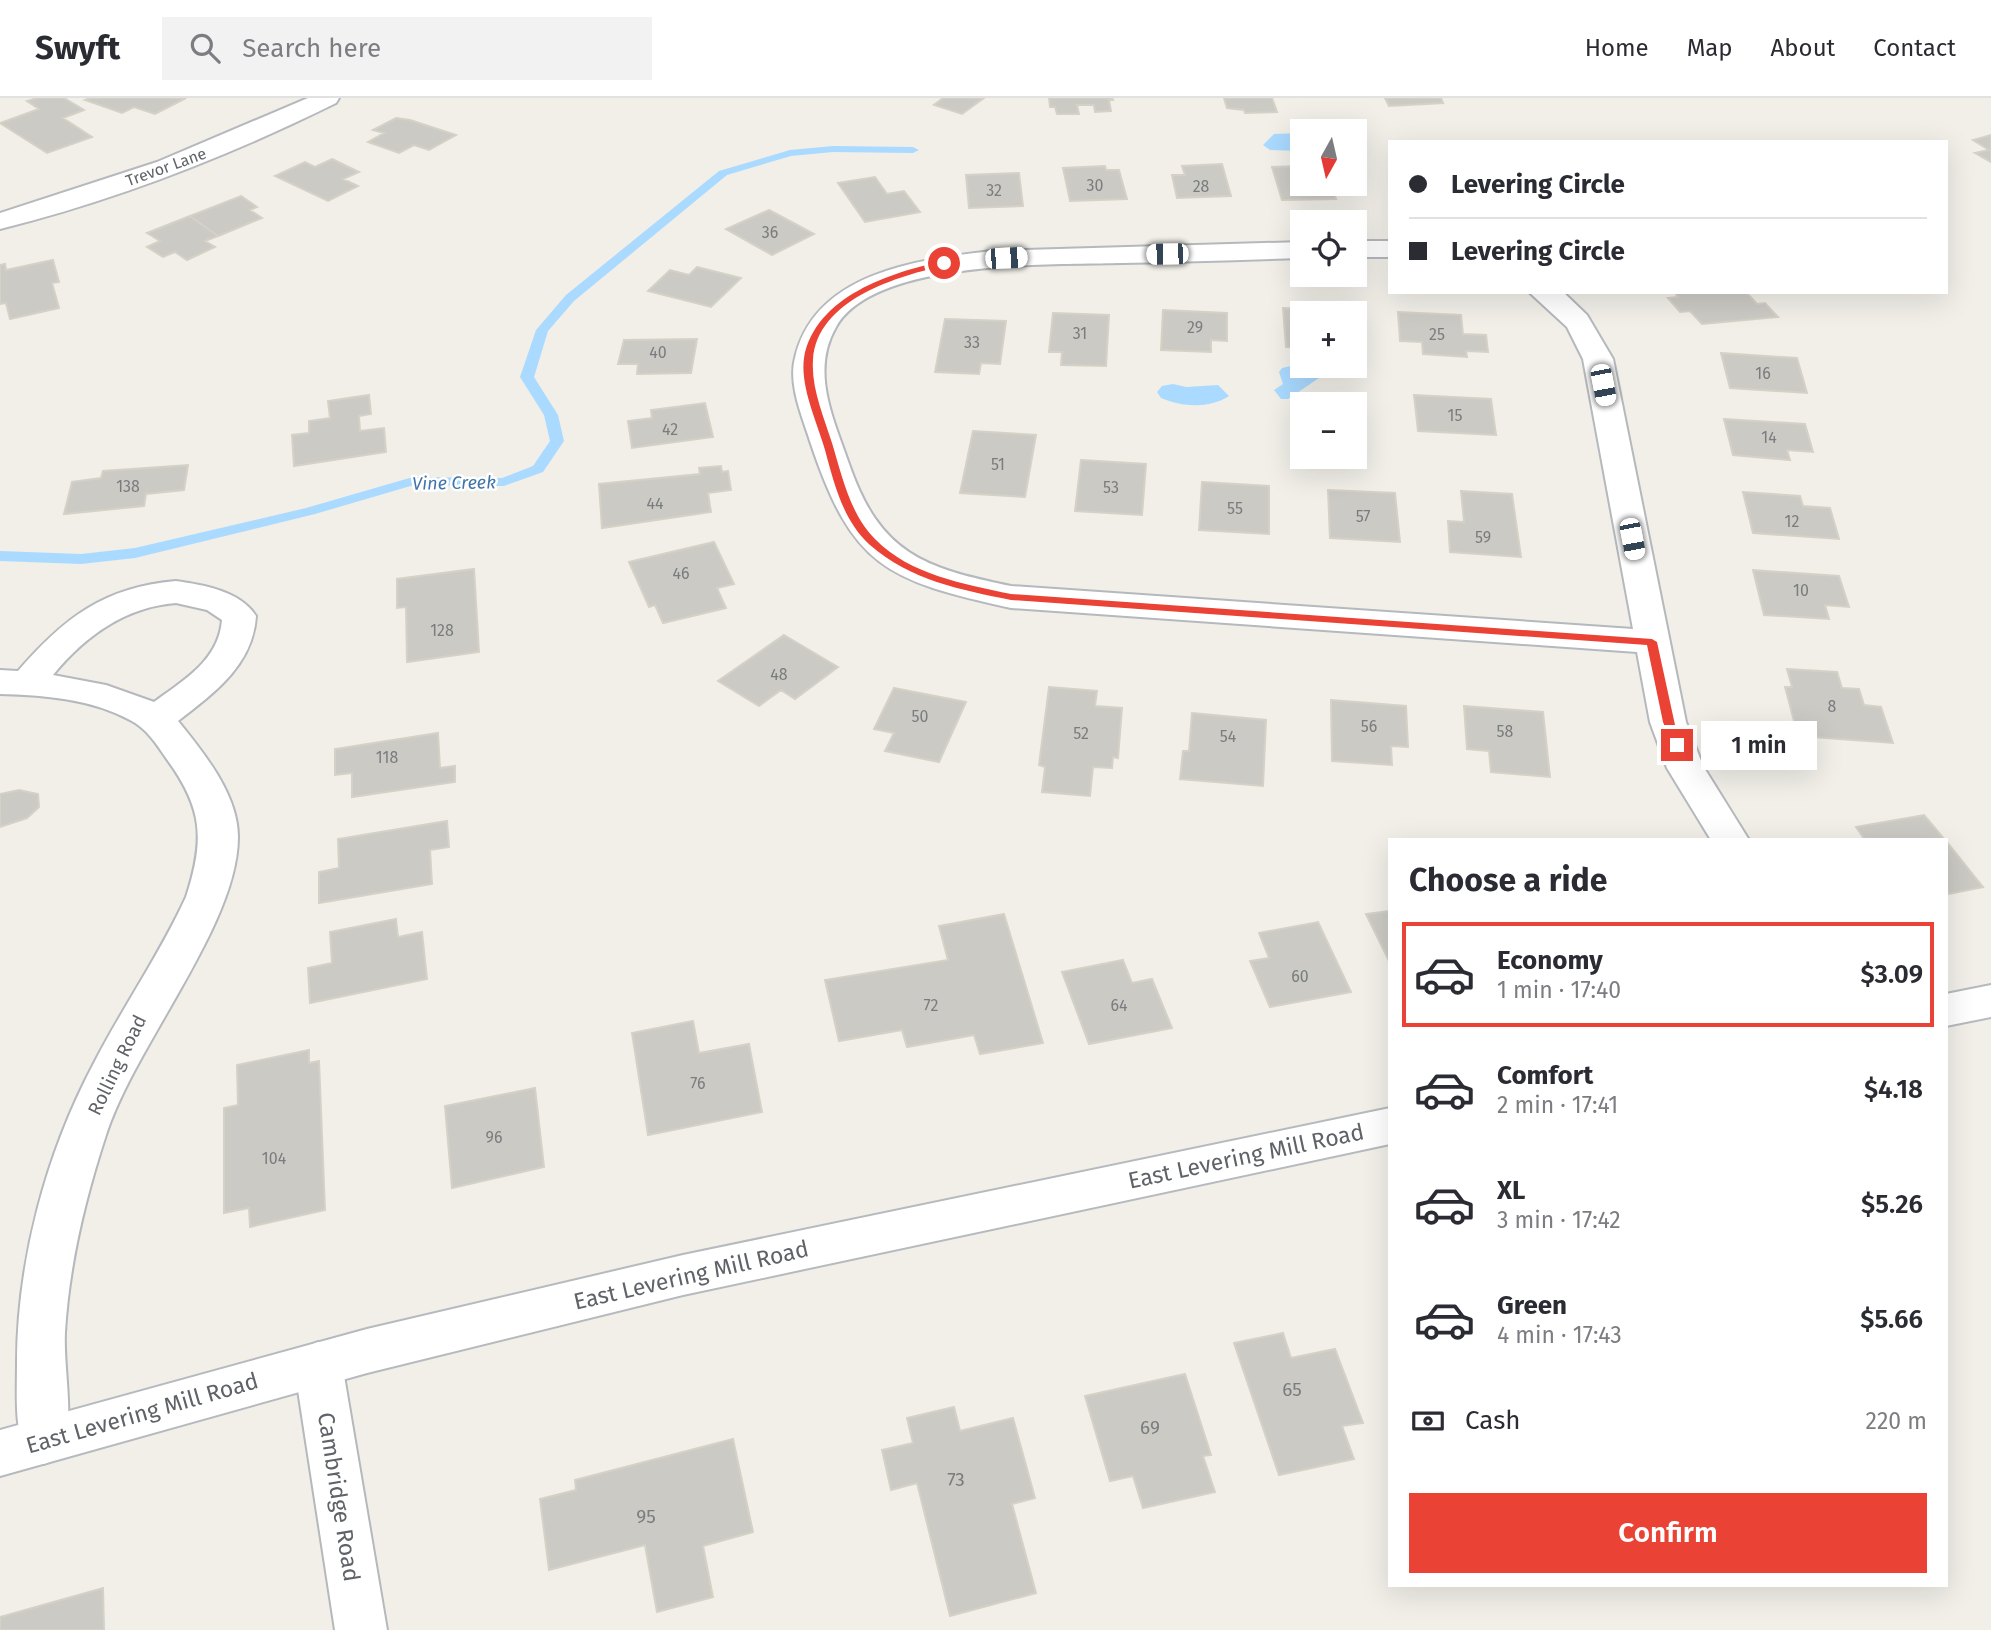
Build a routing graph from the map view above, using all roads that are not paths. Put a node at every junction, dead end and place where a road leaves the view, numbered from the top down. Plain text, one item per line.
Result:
1 (327, 98) edge
2 (0, 221) edge
3 (1367, 249) edge
4 (1388, 249) edge
5 (1290, 250) edge
6 (1546, 294) edge
7 (1652, 642) junction
8 (14, 682) edge
9 (156, 719) junction
10 (1729, 838) edge
11 (1991, 1001) edge
12 (1948, 1010) edge
13 (1388, 1126) edge
14 (318, 1364) junction
15 (22, 1447) edge
16 (361, 1630) edge

1 - 2 street, Trevor Lane
3 - 4 street
5 - 7 street
6 - 7 street
7 - 10 street
8 - 9 street
8 - 9 street
9 - 15 street, Rolling Road
11 - 12 street
13 - 14 street, East Levering Mill Road
14 - 15 street, East Levering Mill Road
14 - 16 street, Cambridge Road

